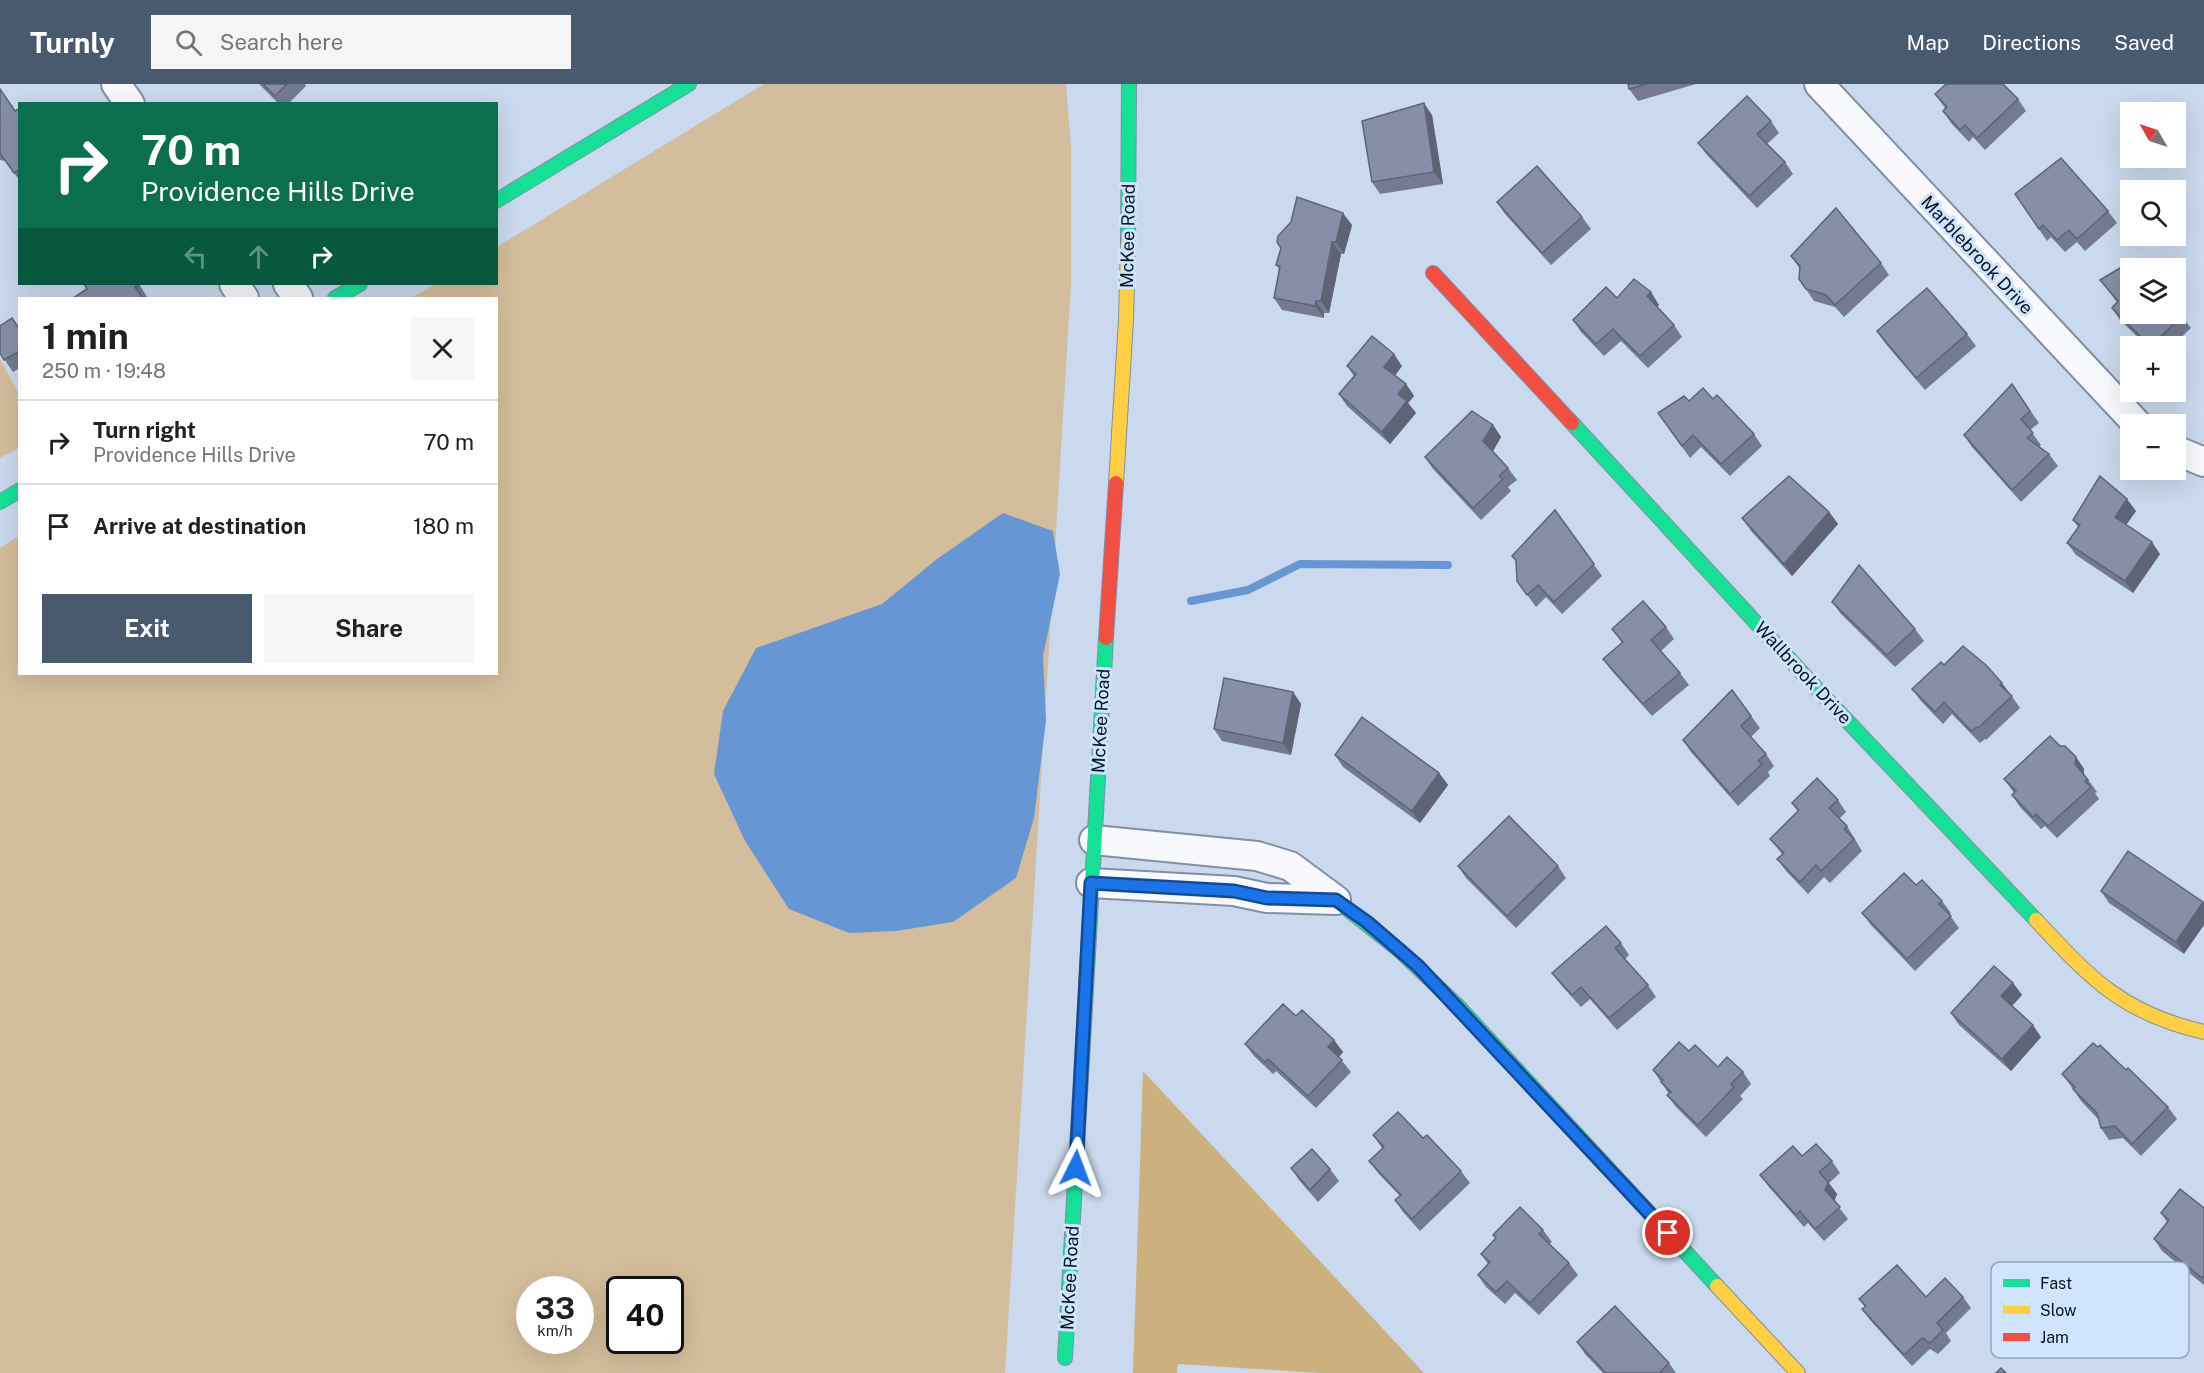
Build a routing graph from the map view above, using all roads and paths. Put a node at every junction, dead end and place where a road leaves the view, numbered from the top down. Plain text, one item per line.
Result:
1 (116, 84) edge
2 (1129, 84) edge
3 (1819, 84) edge
4 (682, 86) edge
5 (129, 102) edge
6 (498, 200) edge
7 (1433, 273) dead end
8 (358, 285) edge
9 (337, 297) edge
10 (2128, 414) edge
11 (2186, 455) edge
12 (2204, 462) edge
13 (18, 491) edge
14 (0, 502) edge
15 (1094, 840) junction
16 (1091, 883) junction
17 (1336, 900) junction
18 (2204, 1032) edge
19 (1065, 1373) edge
20 (1798, 1373) edge

1 - 5 street
2 - 15 street, McKee Road
3 - 10 street, Marblebrook Drive
4 - 6 street
7 - 18 street, Wallbrook Drive
8 - 9 street
11 - 12 street
13 - 14 street
15 - 16 street, McKee Road
15 - 17 street
16 - 17 street
16 - 19 street, McKee Road
17 - 20 street

